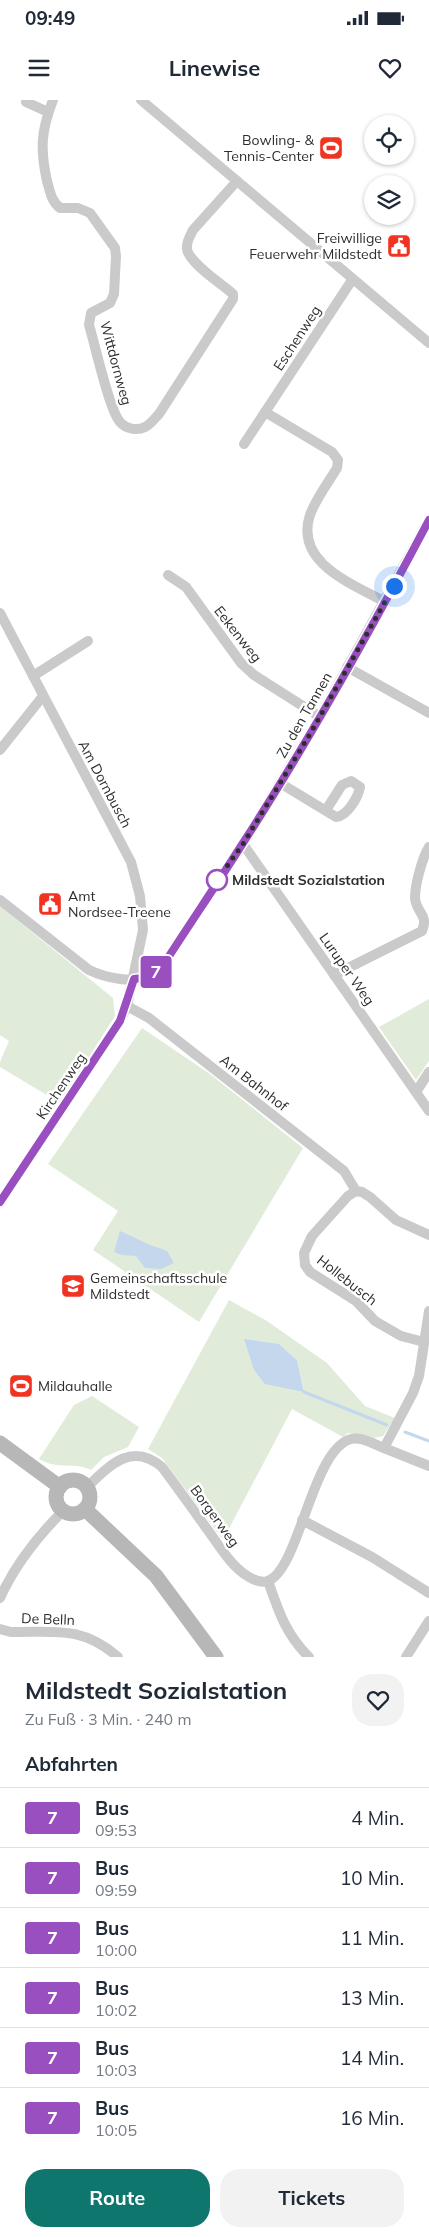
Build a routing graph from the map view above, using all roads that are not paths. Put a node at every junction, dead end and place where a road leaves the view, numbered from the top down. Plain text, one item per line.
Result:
1 (52, 100) edge
2 (144, 101) edge
3 (26, 102) dead end
4 (48, 112) junction
5 (237, 181) junction
6 (352, 280) junction
7 (429, 343) edge
8 (265, 412) junction
9 (244, 444) dead end
10 (429, 520) edge
11 (168, 575) dead end
12 (386, 602) junction
13 (0, 613) edge
14 (88, 641) dead end
15 (347, 667) junction
16 (33, 676) junction
17 (43, 696) junction
18 (429, 713) edge
19 (320, 717) junction
20 (0, 750) edge
21 (280, 783) junction
22 (326, 810) dead end
23 (243, 844) junction
24 (429, 848) edge
25 (0, 900) edge
26 (334, 975) junction
27 (134, 979) junction
28 (127, 1006) junction
29 (429, 1072) edge
30 (416, 1092) junction
31 (429, 1111) edge
32 (356, 1191) junction
33 (0, 1202) edge
34 (429, 1235) edge
35 (429, 1311) edge
36 (424, 1342) junction
37 (0, 1443) edge
38 (384, 1448) junction
39 (429, 1466) edge
40 (60, 1487) junction
41 (86, 1488) junction
42 (85, 1509) junction
43 (63, 1511) junction
44 (302, 1520) junction
45 (268, 1581) junction
46 (429, 1593) edge
47 (0, 1598) edge
48 (429, 1621) edge
49 (0, 1630) edge
50 (118, 1657) edge
51 (216, 1657) edge
52 (309, 1657) edge
53 (406, 1657) edge

1 - 4 street, Wittdornweg
2 - 5 street
3 - 4 street
4 - 5 street, Wittdornweg
5 - 6 street
6 - 7 street
6 - 8 street, Eschenweg
8 - 9 street, Eschenweg
8 - 12 street
10 - 12 street, Zu den Tannen
11 - 19 street, Eekenweg
12 - 15 street, Zu den Tannen
13 - 16 street, Am Dornbusch
14 - 16 street
15 - 18 street
15 - 19 street, Zu den Tannen
16 - 17 street, Am Dornbusch
17 - 20 street
17 - 27 street, Am Dornbusch
19 - 21 street, Zu den Tannen
21 - 22 street
21 - 23 street, Zu den Tannen
23 - 26 street, Luruper Weg
23 - 27 street
24 - 26 street
25 - 27 street
26 - 30 street, Luruper Weg
27 - 28 street, Kirchenweg
28 - 32 street, Am Bahnhof
28 - 33 street, Kirchenweg
29 - 30 street
30 - 31 street, Luruper Weg
32 - 34 street
32 - 36 street, Hollebusch
35 - 36 street
36 - 38 street
37 - 40 street
38 - 39 street
38 - 44 street
40 - 41 street
40 - 43 street
41 - 42 street
41 - 45 street, Borgerweg
42 - 43 street
42 - 51 street
43 - 47 street
44 - 45 street
44 - 46 street
45 - 52 street
48 - 53 street
49 - 50 street, De Belln

